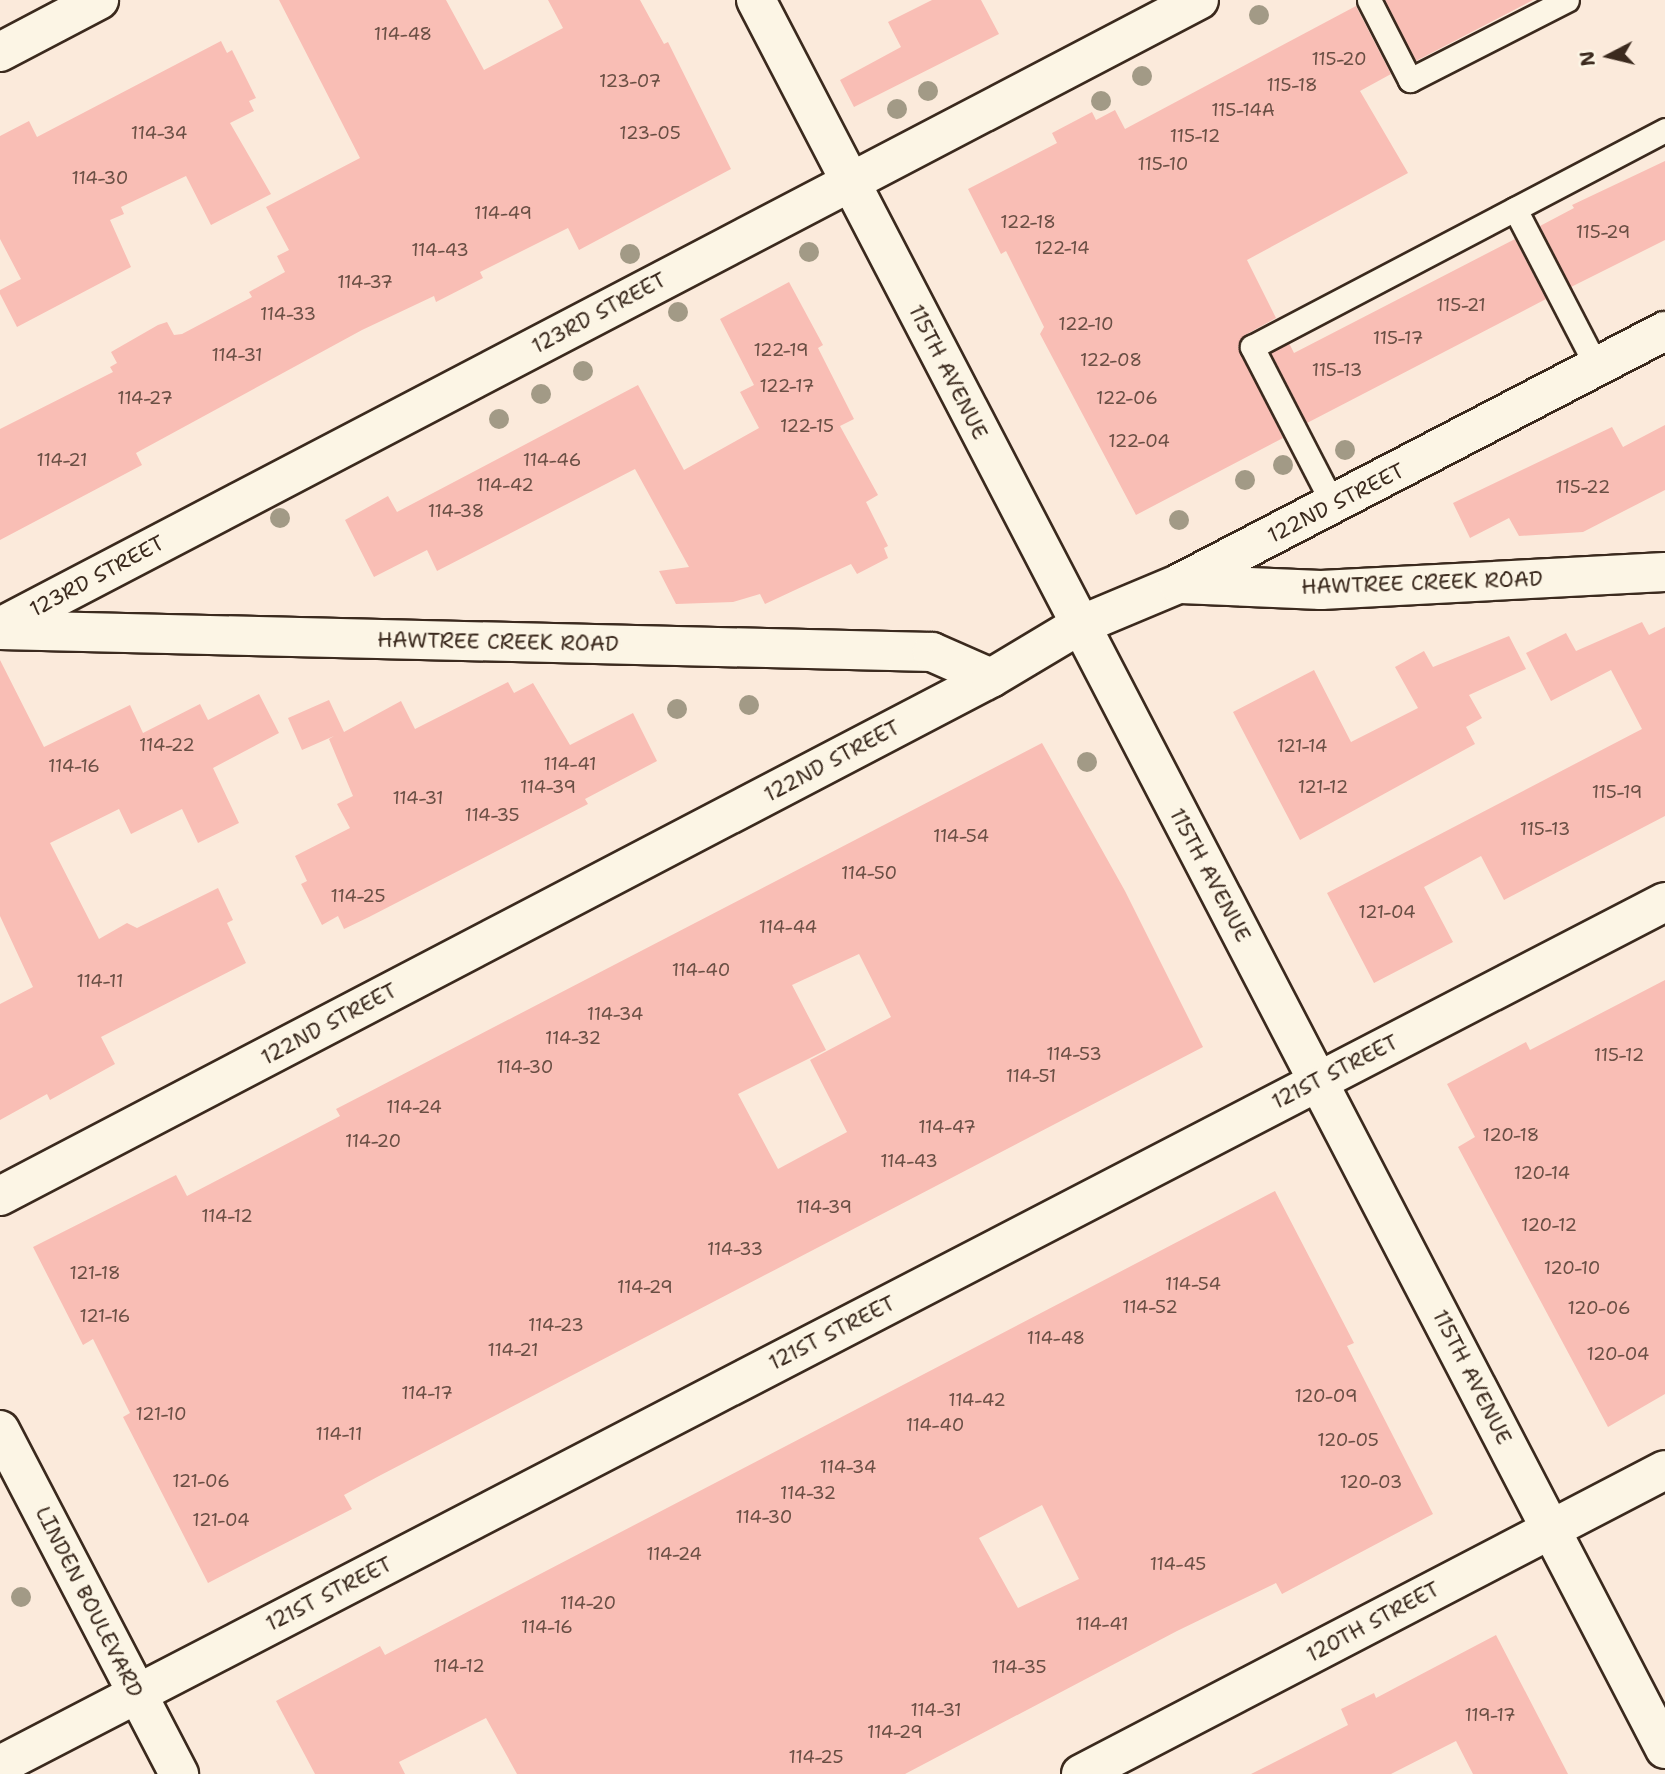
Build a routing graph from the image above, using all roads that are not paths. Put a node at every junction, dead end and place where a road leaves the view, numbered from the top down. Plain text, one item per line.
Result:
1 (99, 0) edge
2 (755, 0) edge
3 (1199, 0) edge
4 (1369, 0) edge
5 (1567, 0) edge
6 (0, 52) edge
7 (1665, 131) edge
8 (850, 181) junction
9 (1515, 209) junction
10 (1665, 331) edge
11 (1597, 367) junction
12 (1333, 504) junction
13 (1665, 572) edge
14 (1178, 584) junction
15 (1079, 626) junction
16 (0, 629) edge
17 (991, 678) junction
18 (1665, 902) edge
19 (1318, 1080) junction
20 (0, 1196) edge
21 (0, 1430) edge
22 (1665, 1470) edge
23 (1551, 1529) junction
24 (137, 1694) junction
25 (1665, 1749) edge
26 (0, 1765) edge
27 (179, 1774) edge
28 (1081, 1774) edge

1 - 6 street
2 - 8 street, 115TH AVENUE
3 - 8 street, 123RD STREET
4 - 5 lane
7 - 9 lane
8 - 15 street, 115TH AVENUE
8 - 16 street, 123RD STREET
9 - 11 lane
9 - 12 lane
10 - 11 street, 122ND STREET
11 - 12 street, 122ND STREET
12 - 14 street, 122ND STREET
13 - 14 street, HAWTREE CREEK ROAD
14 - 15 street, 122ND STREET
15 - 17 street, 122ND STREET
15 - 19 street, 115TH AVENUE
16 - 17 street, HAWTREE CREEK ROAD
17 - 20 street, 122ND STREET
18 - 19 street, 121ST STREET
19 - 23 street, 115TH AVENUE
19 - 24 street, 121ST STREET
21 - 24 street, LINDEN BOULEVARD
22 - 23 street, 120TH STREET
23 - 25 street, 115TH AVENUE
23 - 28 street, 120TH STREET
24 - 26 street, 121ST STREET
24 - 27 street, LINDEN BOULEVARD

